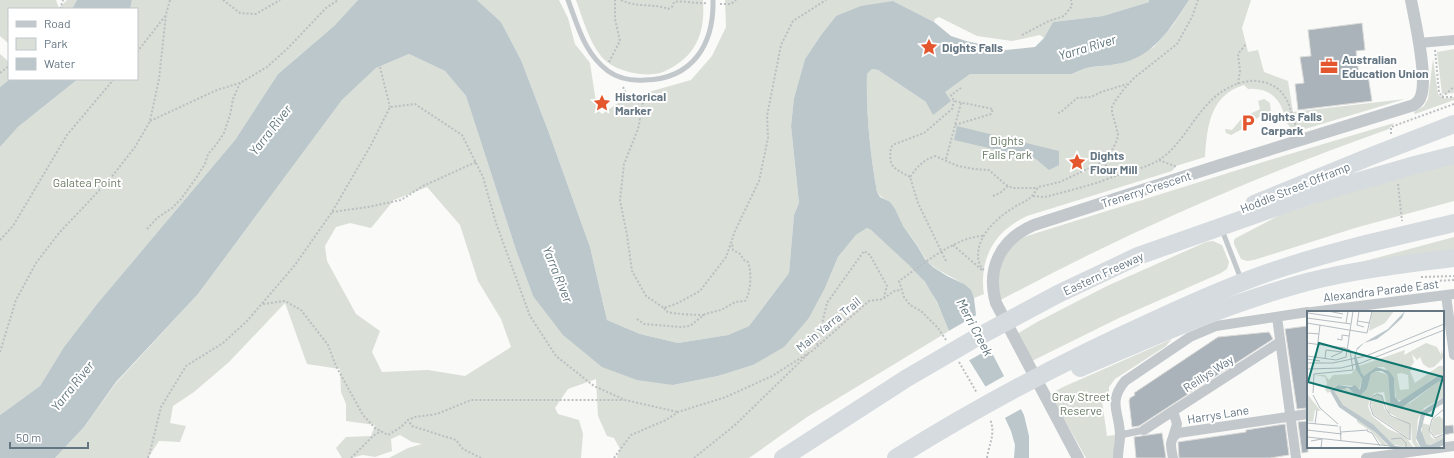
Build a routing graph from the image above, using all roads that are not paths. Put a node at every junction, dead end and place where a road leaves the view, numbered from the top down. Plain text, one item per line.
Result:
1 (568, 0) edge
2 (1411, 0) edge
3 (713, 2) edge
4 (1454, 40) edge
5 (1419, 43) junction
6 (1454, 124) edge
7 (1454, 155) edge
8 (1454, 222) edge
9 (1221, 228) junction
10 (1138, 256) junction
11 (1454, 258) edge
12 (1243, 282) junction
13 (1450, 294) edge
14 (1341, 310) edge
15 (1326, 311) edge
16 (1307, 312) edge
17 (1277, 317) junction
18 (1280, 342) junction
19 (1454, 354) edge
20 (1056, 373) junction
21 (1173, 411) junction
22 (1307, 414) edge
23 (1290, 416) junction
24 (1144, 430) joint
25 (1120, 435) junction
26 (1173, 437) junction
27 (1454, 446) edge
28 (1444, 447) edge
29 (1432, 448) edge
30 (1409, 450) edge
31 (1377, 457) edge
32 (783, 458) edge
33 (896, 458) edge
34 (1078, 458) edge
35 (1118, 458) edge
36 (1173, 458) edge
37 (1296, 458) edge
38 (1366, 458) edge

1 - 3 lane
2 - 5 street, Trenerry Crescent
4 - 5 street
5 - 34 street, Trenerry Crescent
6 - 10 highway, Hoddle Street Offramp
7 - 9 highway, Eastern Freeway
8 - 12 highway
9 - 10 highway, Eastern Freeway
9 - 12 lane
10 - 32 highway, Eastern Freeway
11 - 20 highway
12 - 20 highway
13 - 14 street, Alexandra Parade East
13 - 19 street
14 - 15 street, Alexandra Parade East
16 - 17 street
17 - 18 street
17 - 25 street
18 - 21 street, Reillys Way
18 - 23 street
20 - 33 highway
21 - 24 street, Reillys Way
21 - 26 street
22 - 23 street, Harrys Lane
23 - 26 street, Harrys Lane
23 - 37 street
24 - 25 street
25 - 35 street
26 - 36 street
27 - 28 street
29 - 30 street
30 - 31 street
31 - 38 street

